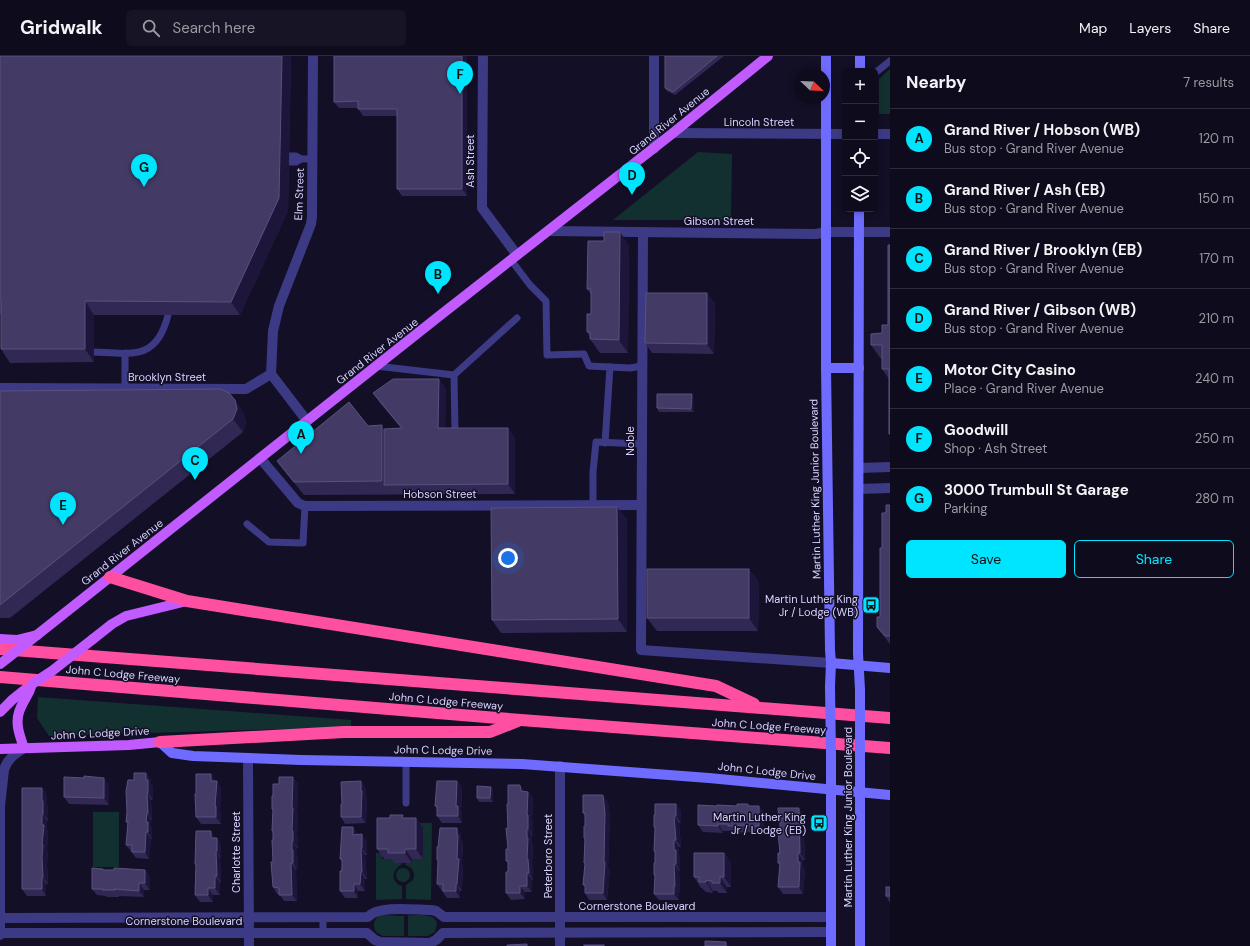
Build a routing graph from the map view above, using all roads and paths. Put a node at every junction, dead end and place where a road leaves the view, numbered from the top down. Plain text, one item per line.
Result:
1 (313, 56) edge
2 (483, 56) edge
3 (654, 56) edge
4 (768, 56) edge
5 (826, 56) edge
6 (860, 56) edge
7 (890, 61) edge
8 (860, 68) edge
9 (878, 71) edge
10 (674, 133) junction
11 (826, 134) junction
12 (842, 134) edge
13 (878, 134) edge
14 (890, 134) edge
15 (654, 149) junction
16 (289, 159) dead end
17 (312, 159) junction
18 (859, 212) edge
19 (548, 231) junction
20 (643, 232) junction
21 (826, 232) junction
22 (859, 232) junction
23 (890, 232) edge
24 (514, 258) junction
25 (168, 315) edge
26 (517, 318) dead end
27 (94, 352) dead end
28 (125, 353) junction
29 (376, 366) junction
30 (642, 366) junction
31 (610, 367) junction
32 (826, 368) junction
33 (859, 368) junction
34 (271, 374) junction
35 (454, 375) junction
36 (0, 388) edge
37 (125, 389) junction
38 (307, 421) junction
39 (455, 432) edge
40 (605, 442) junction
41 (642, 444) junction
42 (260, 458) junction
43 (890, 467) edge
44 (859, 468) junction
45 (890, 488) edge
46 (859, 489) junction
47 (593, 505) junction
48 (641, 505) junction
49 (305, 506) junction
50 (247, 524) dead end
51 (110, 576) junction
52 (187, 601) junction
53 (37, 634) junction
54 (0, 639) edge
55 (0, 648) edge
56 (831, 663) junction
57 (0, 664) edge
58 (858, 665) junction
59 (890, 668) edge
60 (0, 677) edge
61 (32, 684) junction
62 (761, 708) junction
63 (0, 712) edge
64 (890, 718) edge
65 (521, 720) junction
66 (160, 742) junction
67 (24, 748) junction
68 (890, 748) edge
69 (0, 749) edge
70 (248, 759) junction
71 (406, 761) junction
72 (560, 766) junction
73 (830, 790) junction
74 (861, 793) junction
75 (890, 795) edge
76 (406, 803) dead end
77 (0, 826) edge
78 (0, 879) edge
79 (368, 917) junction
80 (444, 917) junction
81 (831, 917) junction
82 (1, 918) edge
83 (248, 918) junction
84 (323, 918) junction
85 (560, 918) junction
86 (560, 932) junction
87 (831, 932) junction
88 (249, 933) junction
89 (323, 933) junction
90 (368, 933) junction
91 (443, 933) junction
92 (0, 934) edge
93 (249, 946) edge
94 (560, 946) edge
95 (831, 946) edge
96 (860, 946) edge

1 - 17 street, Elm Street
2 - 24 street, Ash Street
3 - 15 street
4 - 10 main road, Grand River Avenue
5 - 11 main road, Martin Luther King Junior Boulevard
6 - 8 main road
7 - 9 lane
10 - 11 street, Lincoln Street
10 - 15 main road, Grand River Avenue
11 - 12 street, Lincoln Street
11 - 21 main road, Martin Luther King Junior Boulevard
13 - 14 street
15 - 19 main road, Grand River Avenue
16 - 17 lane
17 - 34 street, Elm Street
18 - 22 main road, Martin Luther King Junior Boulevard
19 - 20 street, Gibson Street
19 - 24 main road, Grand River Avenue
20 - 21 street, Gibson Street
20 - 30 street, Noble
21 - 22 street, Gibson Street
21 - 32 main road, Martin Luther King Junior Boulevard
22 - 23 street, Gibson Street
22 - 33 main road, Martin Luther King Junior Boulevard
24 - 29 main road, Grand River Avenue
24 - 31 lane
25 - 28 lane
26 - 35 lane
27 - 28 lane
28 - 37 lane
29 - 35 lane
29 - 38 main road, Grand River Avenue
30 - 31 lane
30 - 41 street, Noble
31 - 40 lane
32 - 33 main road
32 - 56 main road, Martin Luther King Junior Boulevard
33 - 44 main road, Martin Luther King Junior Boulevard
34 - 37 street, Brooklyn Street
34 - 38 street
35 - 39 lane
36 - 37 street, Brooklyn Street
38 - 42 main road, Grand River Avenue
40 - 41 lane
40 - 47 lane
41 - 48 street, Noble
42 - 49 street
42 - 51 main road, Grand River Avenue
43 - 44 street
44 - 46 main road, Martin Luther King Junior Boulevard
45 - 46 street
46 - 58 main road, Martin Luther King Junior Boulevard
47 - 48 street, Hobson Street
47 - 49 street, Hobson Street
48 - 56 street, Noble
49 - 50 lane
51 - 52 highway
51 - 53 main road, Grand River Avenue
52 - 61 main road, bridge
52 - 62 highway
53 - 54 main road
53 - 57 main road, Grand River Avenue, bridge
55 - 62 highway, John C Lodge Freeway
56 - 58 main road
56 - 73 main road, Martin Luther King Junior Boulevard, bridge
58 - 59 main road
58 - 74 main road, Martin Luther King Junior Boulevard, bridge
60 - 65 highway, John C Lodge Freeway
61 - 63 main road
61 - 67 main road
62 - 64 highway, John C Lodge Freeway
65 - 66 highway
65 - 68 highway, John C Lodge Freeway
66 - 67 main road, John C Lodge Drive
66 - 70 main road, John C Lodge Drive
67 - 69 main road, John C Lodge Drive
67 - 77 street
70 - 71 main road, John C Lodge Drive
70 - 83 street, Charlotte Street
71 - 72 main road, John C Lodge Drive
71 - 76 lane
72 - 73 main road, John C Lodge Drive
72 - 85 street, Peterboro Street
73 - 74 main road, John C Lodge Drive
73 - 81 main road, Martin Luther King Junior Boulevard
74 - 75 main road, John C Lodge Drive
74 - 96 main road, Martin Luther King Junior Boulevard
77 - 78 street
78 - 82 street
79 - 80 street, Cornerstone Boulevard
79 - 84 street, Cornerstone Boulevard
79 - 90 street
80 - 85 street, Cornerstone Boulevard
80 - 91 street
81 - 85 street, Cornerstone Boulevard
81 - 87 main road, Martin Luther King Junior Boulevard
82 - 83 street, Cornerstone Boulevard
82 - 92 street
83 - 84 street, Cornerstone Boulevard
83 - 88 street, Charlotte Street
84 - 89 lane
85 - 86 street, Peterboro Street
86 - 87 street
86 - 91 street
86 - 94 street, Peterboro Street
87 - 95 main road, Martin Luther King Junior Boulevard
88 - 89 street, Cornerstone Boulevard
88 - 92 street, Cornerstone Boulevard
88 - 93 street, Charlotte Street
89 - 90 street, Cornerstone Boulevard
90 - 91 street, Cornerstone Boulevard

